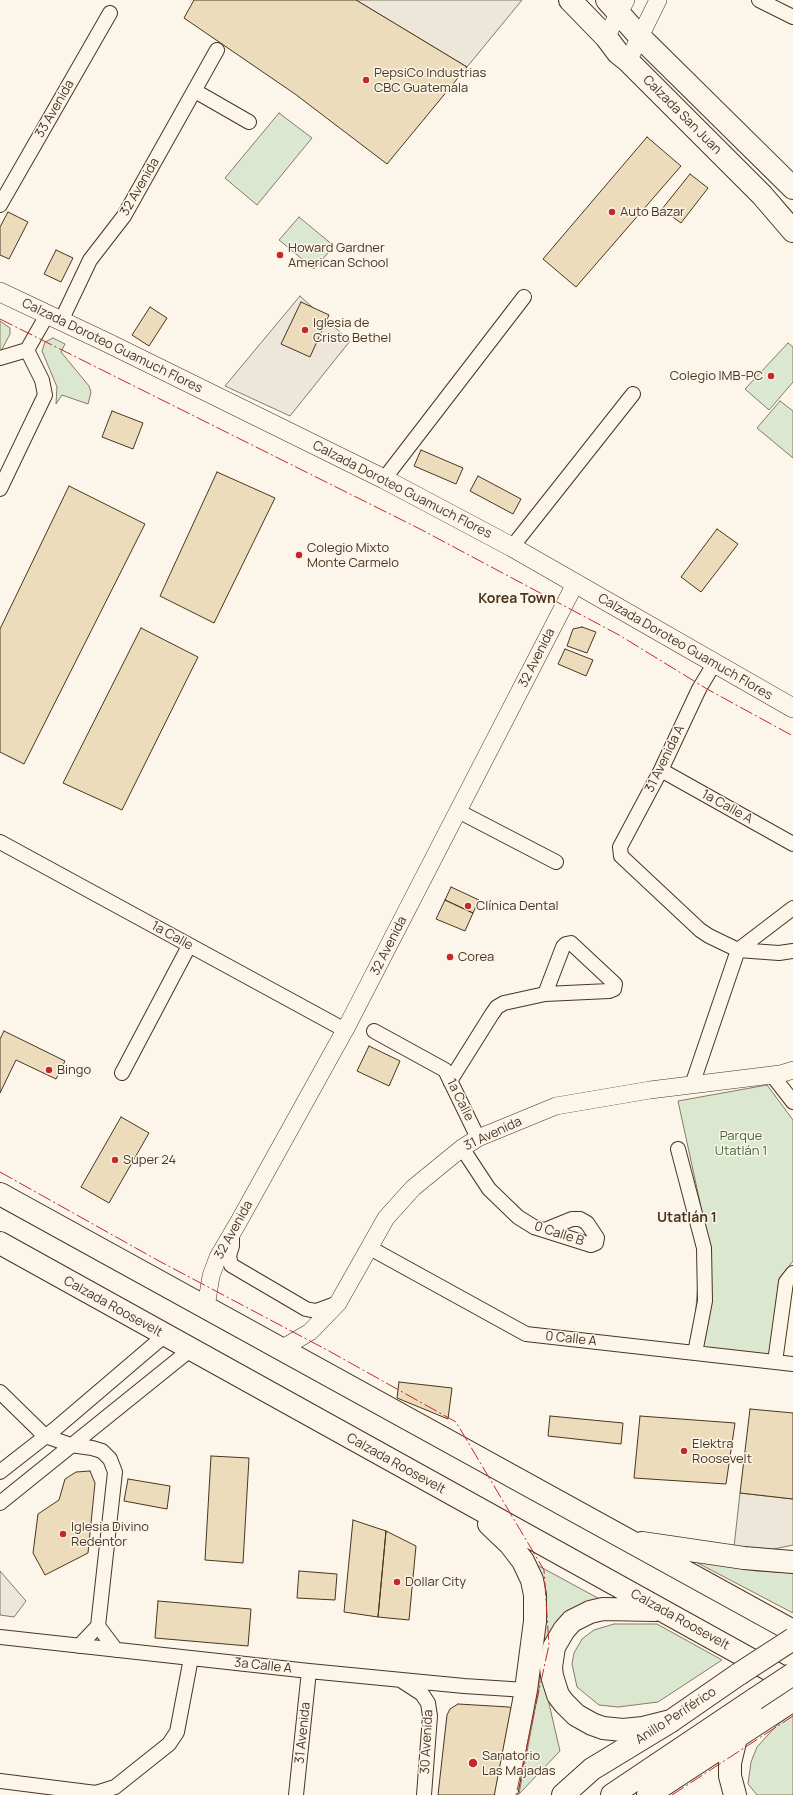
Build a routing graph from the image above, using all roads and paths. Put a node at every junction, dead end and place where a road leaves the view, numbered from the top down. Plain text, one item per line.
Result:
1 (570, 0) edge
2 (658, 0) edge
3 (759, 0) edge
4 (617, 4) edge
5 (110, 13) dead end
6 (793, 17) edge
7 (606, 37) junction
8 (640, 37) junction
9 (218, 50) dead end
10 (628, 61) junction
11 (195, 91) junction
12 (249, 122) dead end
13 (793, 188) edge
14 (0, 205) edge
15 (793, 231) edge
16 (0, 292) edge
17 (524, 297) dead end
18 (54, 318) junction
19 (27, 350) junction
20 (0, 358) edge
21 (633, 394) dead end
22 (384, 479) junction
23 (0, 489) edge
24 (512, 547) junction
25 (574, 584) junction
26 (714, 664) junction
27 (793, 708) edge
28 (660, 770) junction
29 (458, 811) junction
30 (0, 842) edge
31 (793, 844) edge
32 (556, 862) dead end
33 (793, 908) edge
34 (189, 946) junction
35 (738, 950) junction
36 (793, 951) edge
37 (545, 994) junction
38 (345, 1030) junction
39 (374, 1031) dead end
40 (793, 1070) edge
41 (122, 1073) dead end
42 (772, 1075) junction
43 (450, 1081) junction
44 (692, 1085) junction
45 (793, 1102) edge
46 (478, 1138) junction
47 (462, 1148) junction
48 (678, 1149) dead end
49 (0, 1194) edge
50 (545, 1230) junction
51 (232, 1234) junction
52 (0, 1243) edge
53 (370, 1248) junction
54 (793, 1273) edge
55 (338, 1303) junction
56 (206, 1307) junction
57 (164, 1336) junction
58 (281, 1349) junction
59 (190, 1350) junction
60 (695, 1353) junction
61 (775, 1362) junction
62 (793, 1364) edge
63 (0, 1392) edge
64 (45, 1436) junction
65 (71, 1445) junction
66 (0, 1472) edge
67 (455, 1496) junction
68 (0, 1503) edge
69 (629, 1541) junction
70 (793, 1562) edge
71 (660, 1610) junction
72 (98, 1626) junction
73 (793, 1631) edge
74 (0, 1637) edge
75 (793, 1639) edge
76 (80, 1646) junction
77 (116, 1650) junction
78 (191, 1658) junction
79 (309, 1671) junction
80 (793, 1674) edge
81 (400, 1679) junction
82 (793, 1683) edge
83 (526, 1690) junction
84 (793, 1700) edge
85 (670, 1720) junction
86 (736, 1738) junction
87 (0, 1781) edge
88 (296, 1795) edge
89 (424, 1795) edge
90 (506, 1795) edge
91 (563, 1795) edge
92 (612, 1795) edge
93 (648, 1795) edge
94 (735, 1795) edge

1 - 7 main road, Calzada San Juan
2 - 8 street
3 - 6 street
4 - 7 street
4 - 8 main road, Calzada San Juan
5 - 14 street, 33 Avenida
7 - 10 main road, Calzada San Juan
8 - 10 street
8 - 13 main road, Calzada San Juan
9 - 11 street, 32 Avenida
10 - 15 main road, Calzada San Juan
11 - 12 street
11 - 18 street, 32 Avenida
16 - 18 main road, Calzada Doroteo Guamuch Flores
17 - 22 street
18 - 19 street, 32 Avenida
18 - 22 main road, Calzada Doroteo Guamuch Flores
19 - 20 street
19 - 23 street
21 - 24 street
22 - 24 main road, Calzada Doroteo Guamuch Flores
24 - 25 main road, Calzada Doroteo Guamuch Flores
25 - 26 main road, Calzada Doroteo Guamuch Flores
25 - 29 street, 32 Avenida
26 - 27 main road, Calzada Doroteo Guamuch Flores
26 - 28 street, 31 Avenida A
28 - 31 street, 1a Calle A
28 - 35 street, 31 Avenida A
29 - 32 street
29 - 38 street, 32 Avenida
30 - 34 street, 1a Calle
33 - 35 street
34 - 38 street, 1a Calle
34 - 41 street
35 - 36 street
35 - 44 street
37 - 37 street
37 - 43 street
38 - 51 street, 32 Avenida
39 - 43 street, 1a Calle
40 - 42 street, 31 Avenida
42 - 44 street, 31 Avenida
42 - 45 street
43 - 46 street, 1a Calle
44 - 46 street, 31 Avenida
46 - 47 street, 31 Avenida
47 - 50 street, 0 Calle B
47 - 53 street, 31 Avenida
48 - 60 street
49 - 56 main road
50 - 50 street, 0 Calle B
51 - 55 street
51 - 56 street, 32 Avenida
52 - 57 main road, Calzada Roosevelt
53 - 55 street, 31 Avenida
53 - 60 street, 0 Calle A
54 - 61 street
55 - 58 street, 31 Avenida
56 - 58 main road
57 - 59 main road, Calzada Roosevelt
57 - 64 street
58 - 69 main road
59 - 65 street
59 - 67 main road, Calzada Roosevelt
60 - 61 street, 0 Calle A
61 - 62 street, 0 Calle A
63 - 64 street
64 - 65 street
64 - 66 street
65 - 68 street
65 - 72 street
67 - 71 main road, Calzada Roosevelt
67 - 83 main road
69 - 70 main road
69 - 73 main road
71 - 82 main road, Calzada Roosevelt
71 - 85 main road
72 - 76 street
72 - 77 street
74 - 76 street, 3a Calle A
75 - 85 main road, Anillo Periférico, bridge
76 - 77 street, 3a Calle A
77 - 78 street, 3a Calle A
78 - 79 street, 3a Calle A
78 - 87 street
79 - 81 street, 3a Calle A
79 - 88 street, 31 Avenida
80 - 92 main road, bridge
81 - 83 street, 3a Calle A
81 - 89 street, 30 Avenida
83 - 90 main road
84 - 86 main road
85 - 91 main road, Anillo Periférico
86 - 93 main road
86 - 94 main road

